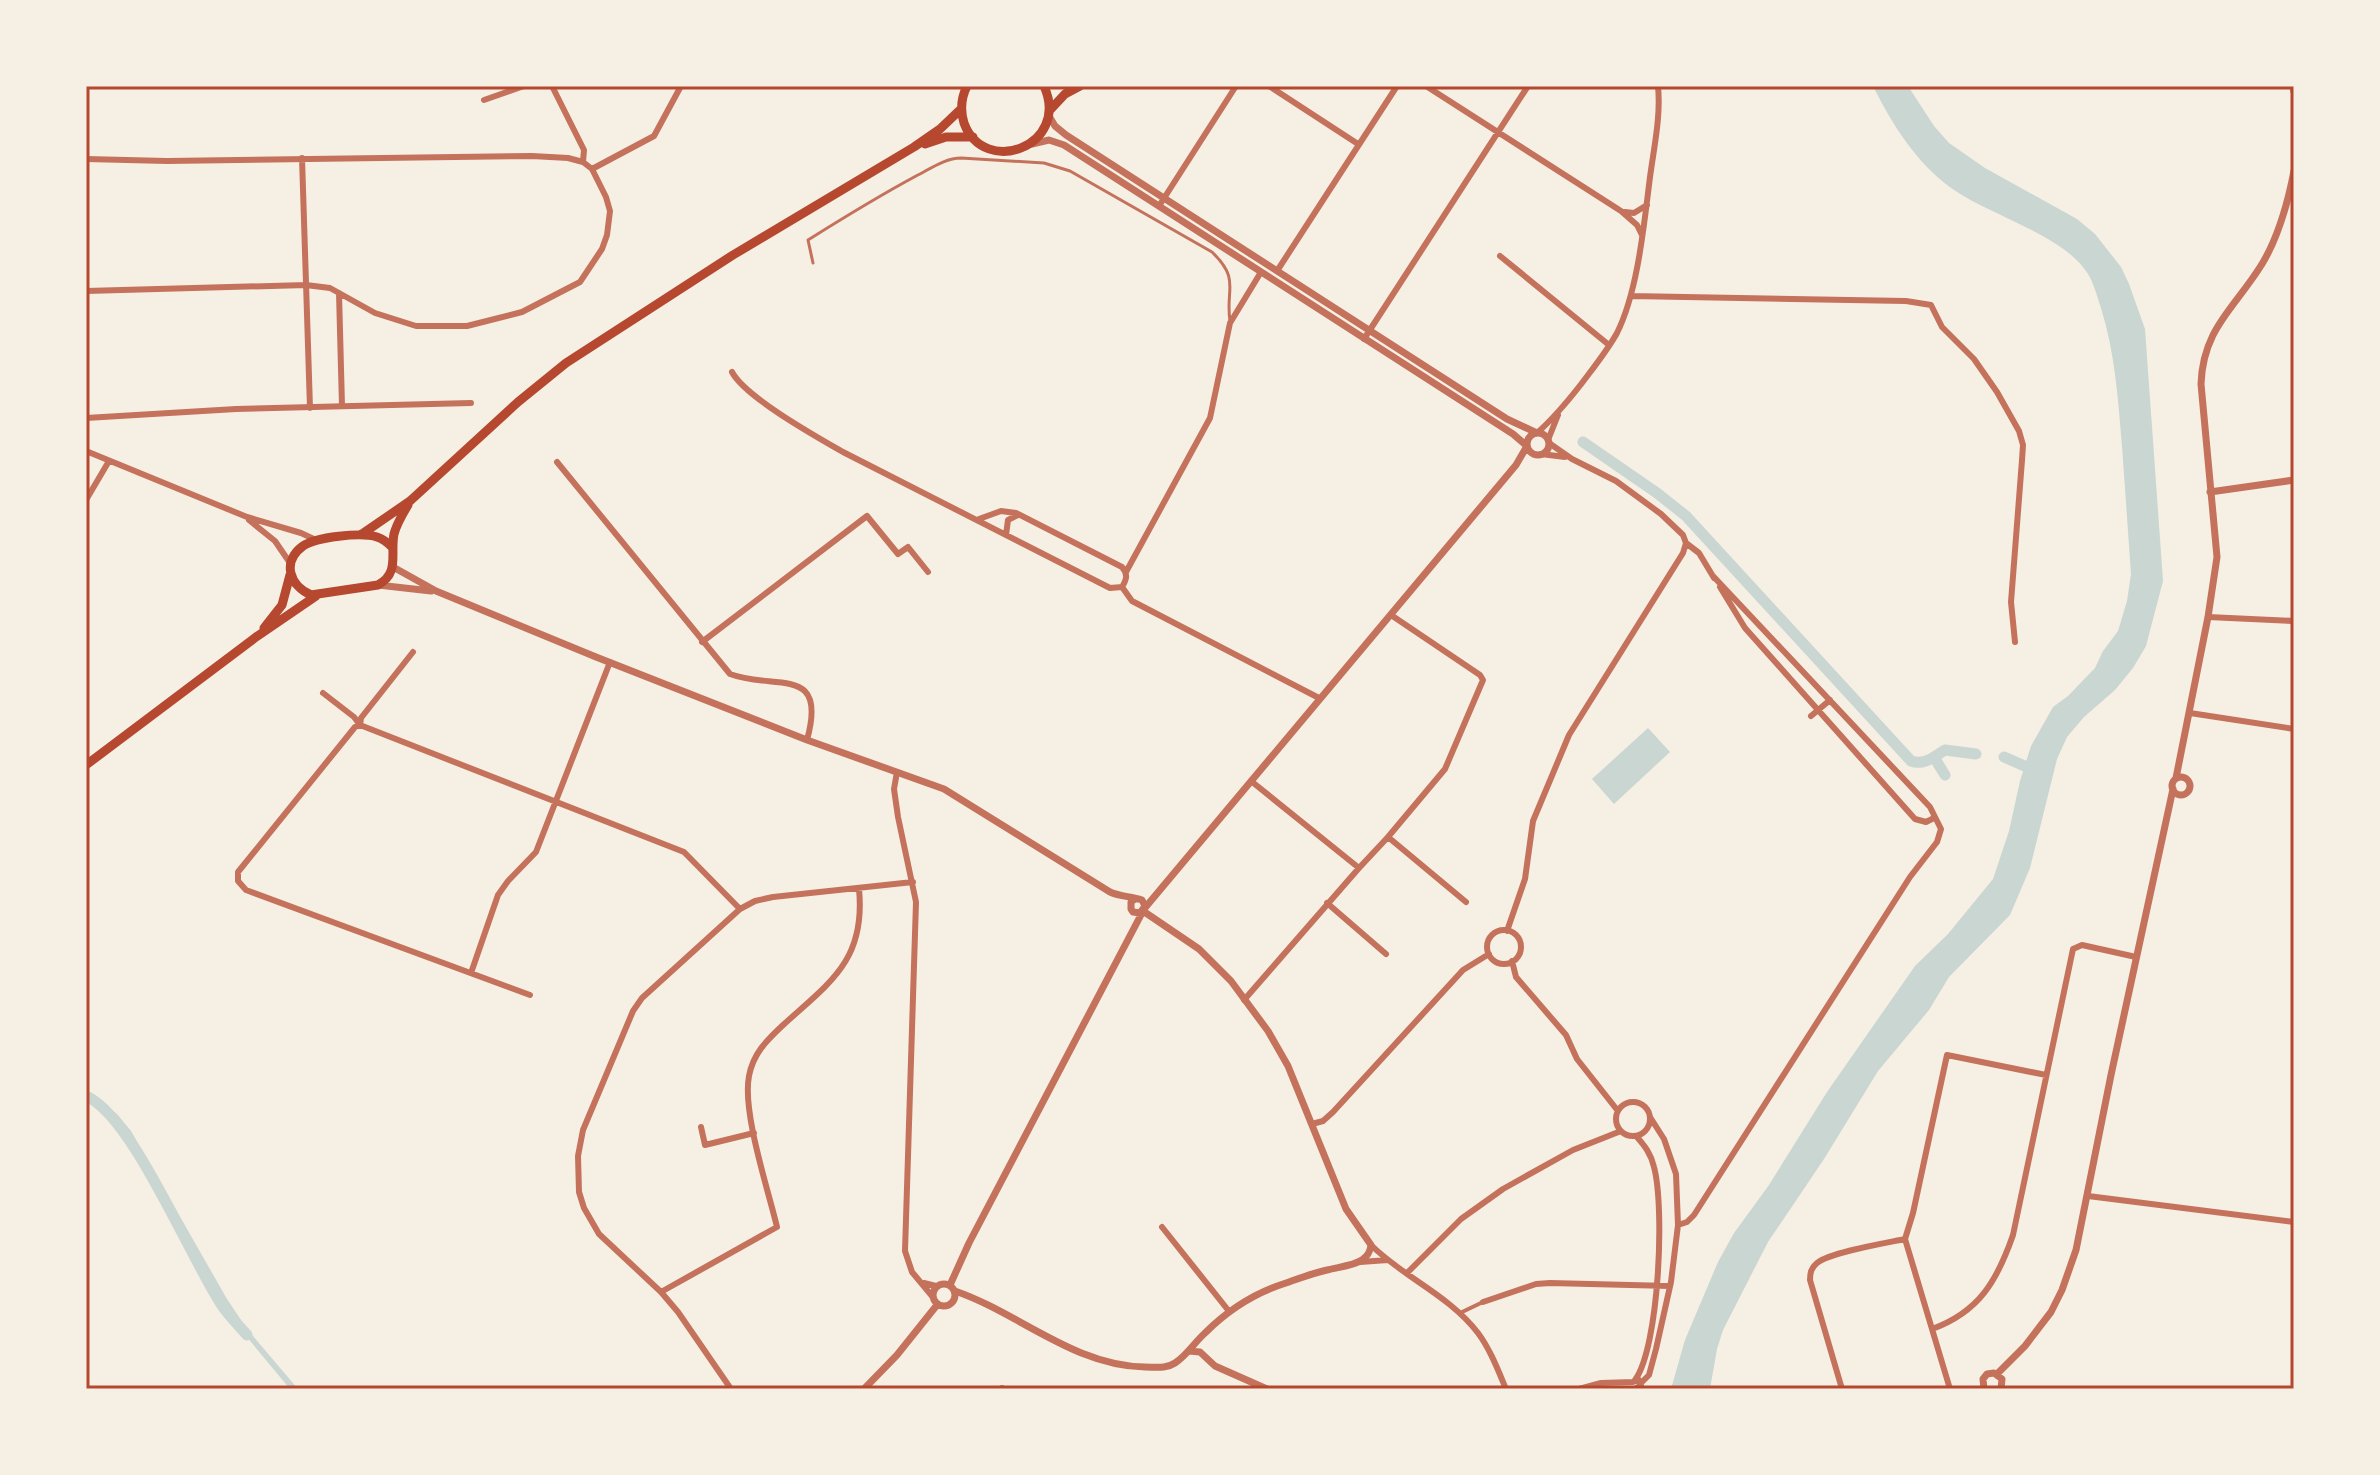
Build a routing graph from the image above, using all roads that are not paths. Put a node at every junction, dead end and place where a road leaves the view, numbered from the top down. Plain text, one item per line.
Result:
1 (524, 86) edge
2 (552, 86) edge
3 (681, 86) edge
4 (1044, 86) edge
5 (1080, 86) edge
6 (1236, 86) edge
7 (1269, 86) edge
8 (1397, 86) edge
9 (1426, 86) edge
10 (1528, 86) edge
11 (1658, 86) edge
12 (2293, 86) edge
13 (965, 88) edge
14 (2294, 92) edge
15 (484, 100) dead end
16 (961, 109) junction
17 (1050, 113) junction
18 (1499, 132) junction
19 (973, 137) junction
20 (1029, 144) junction
21 (1358, 144) junction
22 (914, 147) junction
23 (302, 158) junction
24 (86, 159) edge
25 (583, 162) junction
26 (592, 169) junction
27 (2294, 171) edge
28 (1162, 202) junction
29 (1647, 205) junction
30 (1621, 211) junction
31 (1642, 235) junction
32 (1500, 256) dead end
33 (813, 263) dead end
34 (1277, 271) junction
35 (1261, 272) junction
36 (306, 285) junction
37 (86, 291) edge
38 (339, 293) junction
39 (1631, 296) junction
40 (1230, 323) junction
41 (1370, 330) junction
42 (1364, 339) junction
43 (1609, 345) junction
44 (732, 372) dead end
45 (471, 403) dead end
46 (342, 406) junction
47 (310, 408) junction
48 (1559, 412) junction
49 (86, 418) edge
50 (1537, 433) junction
51 (1548, 442) junction
52 (1527, 446) junction
53 (86, 451) edge
54 (1540, 454) junction
55 (1572, 459) junction
56 (109, 461) junction
57 (557, 462) dead end
58 (1516, 465) junction
59 (2294, 480) edge
60 (2210, 492) junction
61 (86, 500) edge
62 (410, 501) junction
63 (1018, 515) junction
64 (247, 517) junction
65 (977, 520) junction
66 (362, 534) junction
67 (1006, 535) junction
68 (316, 540) junction
69 (1686, 543) junction
70 (392, 547) junction
71 (393, 567) junction
72 (290, 569) junction
73 (928, 572) dead end
74 (1126, 572) junction
75 (1713, 576) junction
76 (378, 585) junction
77 (1122, 587) junction
78 (436, 591) junction
79 (316, 596) junction
80 (1391, 615) junction
81 (2208, 617) junction
82 (2294, 621) edge
83 (1761, 627) junction
84 (1747, 631) junction
85 (256, 637) junction
86 (702, 642) junction
87 (2015, 642) dead end
88 (413, 652) dead end
89 (610, 662) junction
90 (323, 693) dead end
91 (1319, 698) junction
92 (1830, 700) junction
93 (2190, 713) junction
94 (1814, 714) junction
95 (360, 725) junction
96 (2294, 729) edge
97 (807, 740) junction
98 (86, 765) edge
99 (2180, 765) junction
100 (897, 772) junction
101 (2176, 778) junction
102 (2186, 778) junction
103 (1251, 781) junction
104 (2176, 792) junction
105 (556, 801) junction
106 (1934, 818) junction
107 (1388, 837) junction
108 (1359, 868) junction
109 (913, 882) junction
110 (1161, 887) junction
111 (859, 889) junction
112 (1110, 892) junction
113 (1136, 898) junction
114 (1466, 902) dead end
115 (1327, 903) junction
116 (740, 909) junction
117 (1132, 910) junction
118 (1144, 910) junction
119 (1507, 931) junction
120 (1129, 937) junction
121 (1386, 954) dead end
122 (1489, 954) junction
123 (2136, 957) junction
124 (1512, 961) junction
125 (471, 973) junction
126 (530, 995) dead end
127 (1244, 1000) junction
128 (2046, 1075) junction
129 (1618, 1111) junction
130 (1650, 1117) junction
131 (1312, 1124) junction
132 (701, 1127) dead end
133 (1621, 1131) junction
134 (754, 1133) junction
135 (1636, 1136) junction
136 (2088, 1196) junction
137 (2294, 1222) edge
138 (1678, 1225) junction
139 (1162, 1227) dead end
140 (1905, 1239) junction
141 (1371, 1245) junction
142 (1388, 1260) junction
143 (1358, 1262) junction
144 (1407, 1273) junction
145 (1658, 1275) junction
146 (920, 1282) junction
147 (1670, 1282) junction
148 (1657, 1285) junction
149 (936, 1286) junction
150 (952, 1288) junction
151 (661, 1292) junction
152 (932, 1296) junction
153 (1483, 1302) joint
154 (937, 1305) junction
155 (1228, 1310) junction
156 (1460, 1313) junction
157 (1208, 1329) junction
158 (1932, 1329) junction
159 (1189, 1351) junction
160 (1202, 1355) junction
161 (1997, 1374) junction
162 (1636, 1384) edge
163 (1981, 1388) edge
164 (731, 1389) edge
165 (864, 1389) edge
166 (1267, 1389) edge
167 (1506, 1389) edge
168 (1579, 1389) edge
169 (1842, 1389) edge
170 (1950, 1389) edge
171 (2001, 1389) edge

1 - 15 street
2 - 25 street
3 - 26 street
4 - 17 main road
5 - 17 main road
6 - 28 street
7 - 21 street
8 - 21 street
9 - 18 street
10 - 18 street
11 - 29 street
12 - 14 street
13 - 16 main road
16 - 19 main road
16 - 22 main road
17 - 20 main road
17 - 28 street
18 - 30 street
18 - 41 street
19 - 20 main road
19 - 22 main road
20 - 28 street
21 - 34 street
22 - 62 main road
23 - 24 street
23 - 25 street
23 - 36 street
25 - 26 street
26 - 38 street
27 - 60 street
28 - 34 street
28 - 35 street
29 - 30 street
29 - 31 street
30 - 31 street
31 - 39 street
32 - 43 street
33 - 40 lane
34 - 41 street
35 - 40 street
35 - 42 street
36 - 37 street
36 - 38 street
36 - 47 street
38 - 46 street
39 - 43 street
39 - 87 street
40 - 74 street
41 - 42 street
41 - 50 street
42 - 52 street
43 - 48 street
44 - 65 street
45 - 46 street
46 - 47 street
47 - 49 street
48 - 50 street
48 - 51 street
50 - 51 street
50 - 52 street
51 - 54 street
51 - 55 street
52 - 54 street
52 - 58 street
53 - 56 street
54 - 55 street
54 - 58 street
55 - 69 street
56 - 61 street
56 - 64 street
57 - 86 street
58 - 80 street
59 - 60 street
60 - 81 street
62 - 66 main road
62 - 70 main road
63 - 65 street
63 - 67 street
63 - 74 street
64 - 68 street
64 - 72 street
65 - 67 street
66 - 68 main road
66 - 70 main road
67 - 77 street
68 - 72 main road
69 - 75 street
69 - 119 street
70 - 71 main road
71 - 76 main road
71 - 78 street
72 - 79 main road
72 - 85 main road
73 - 86 street
74 - 77 street
75 - 83 street
75 - 84 street
76 - 78 street
76 - 79 main road
77 - 91 street
78 - 89 street
79 - 85 main road
80 - 91 street
80 - 107 street
81 - 82 street
81 - 93 street
83 - 84 street
83 - 92 street
84 - 94 street
85 - 98 main road
86 - 97 street
88 - 95 street
89 - 97 street
89 - 105 street
90 - 95 street
91 - 103 street
92 - 94 street
92 - 106 street
93 - 96 street
93 - 99 street
94 - 106 street
95 - 105 street
95 - 125 street
97 - 100 street
99 - 101 street
99 - 102 street
100 - 109 street
100 - 112 street
101 - 102 street
101 - 104 street
102 - 104 street
103 - 108 street
103 - 110 street
104 - 123 street
105 - 116 street
105 - 125 street
106 - 138 street
107 - 108 street
107 - 114 street
108 - 115 street
109 - 111 street
109 - 146 street
110 - 113 street
110 - 118 street
111 - 116 street
111 - 134 street
112 - 113 street
112 - 117 street
113 - 117 street
113 - 118 street
115 - 121 street
115 - 127 street
116 - 151 street
117 - 118 street
117 - 120 street
118 - 120 street
118 - 127 street
119 - 122 street
119 - 124 street
120 - 150 street
122 - 124 street
122 - 131 street
123 - 128 street
123 - 136 street
124 - 129 street
125 - 126 street
127 - 131 street
128 - 140 street
128 - 158 street
129 - 130 street
129 - 133 street
130 - 135 street
130 - 138 street
131 - 141 street
132 - 134 street
133 - 135 street
133 - 144 street
134 - 151 street
135 - 145 street
136 - 137 street
136 - 161 street
138 - 147 street
139 - 155 street
140 - 158 street
140 - 169 street
141 - 142 street
141 - 143 street
142 - 143 street
142 - 144 street
143 - 155 street
144 - 156 street
145 - 147 street
145 - 148 street
146 - 149 street
146 - 152 street
147 - 148 street
147 - 162 street
148 - 153 street
148 - 162 street
149 - 150 street
149 - 152 street
150 - 154 street
150 - 159 street
151 - 164 street
152 - 154 street
153 - 156 street
154 - 165 street
155 - 157 street
156 - 167 street
157 - 159 street
157 - 160 street
158 - 170 street
159 - 160 street
160 - 166 street
161 - 163 street
161 - 171 street
162 - 168 street

